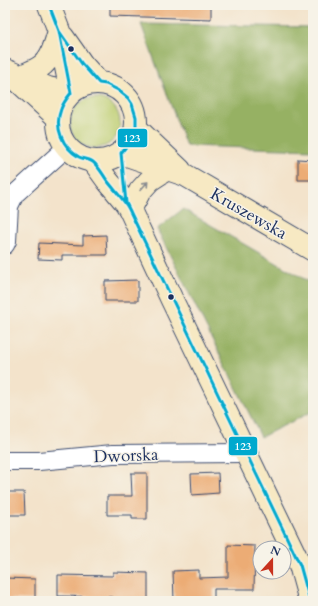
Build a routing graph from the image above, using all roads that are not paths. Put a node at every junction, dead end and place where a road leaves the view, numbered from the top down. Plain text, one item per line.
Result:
1 (48, 5) edge
2 (59, 32) junction
3 (11, 73) edge
4 (99, 83) junction
5 (71, 93) junction
6 (58, 118) junction
7 (137, 128) junction
8 (67, 147) junction
9 (121, 153) junction
10 (94, 162) junction
11 (176, 172) junction
12 (128, 206) junction
13 (5, 245) edge
14 (313, 250) edge
15 (246, 453) junction
16 (5, 461) edge
17 (310, 601) edge

1 - 2 street
2 - 3 street
2 - 4 street
2 - 5 street
3 - 5 street
3 - 6 street
4 - 5 street
4 - 7 street
5 - 6 street
6 - 8 street
7 - 9 street
7 - 11 street, Kruszewska
8 - 10 street
8 - 13 street
9 - 10 street
9 - 11 street, Kruszewska
9 - 12 street
10 - 12 street
12 -> 11 street
11 - 14 street, Kruszewska
12 - 15 street
15 - 16 street, Dworska
15 - 17 street

